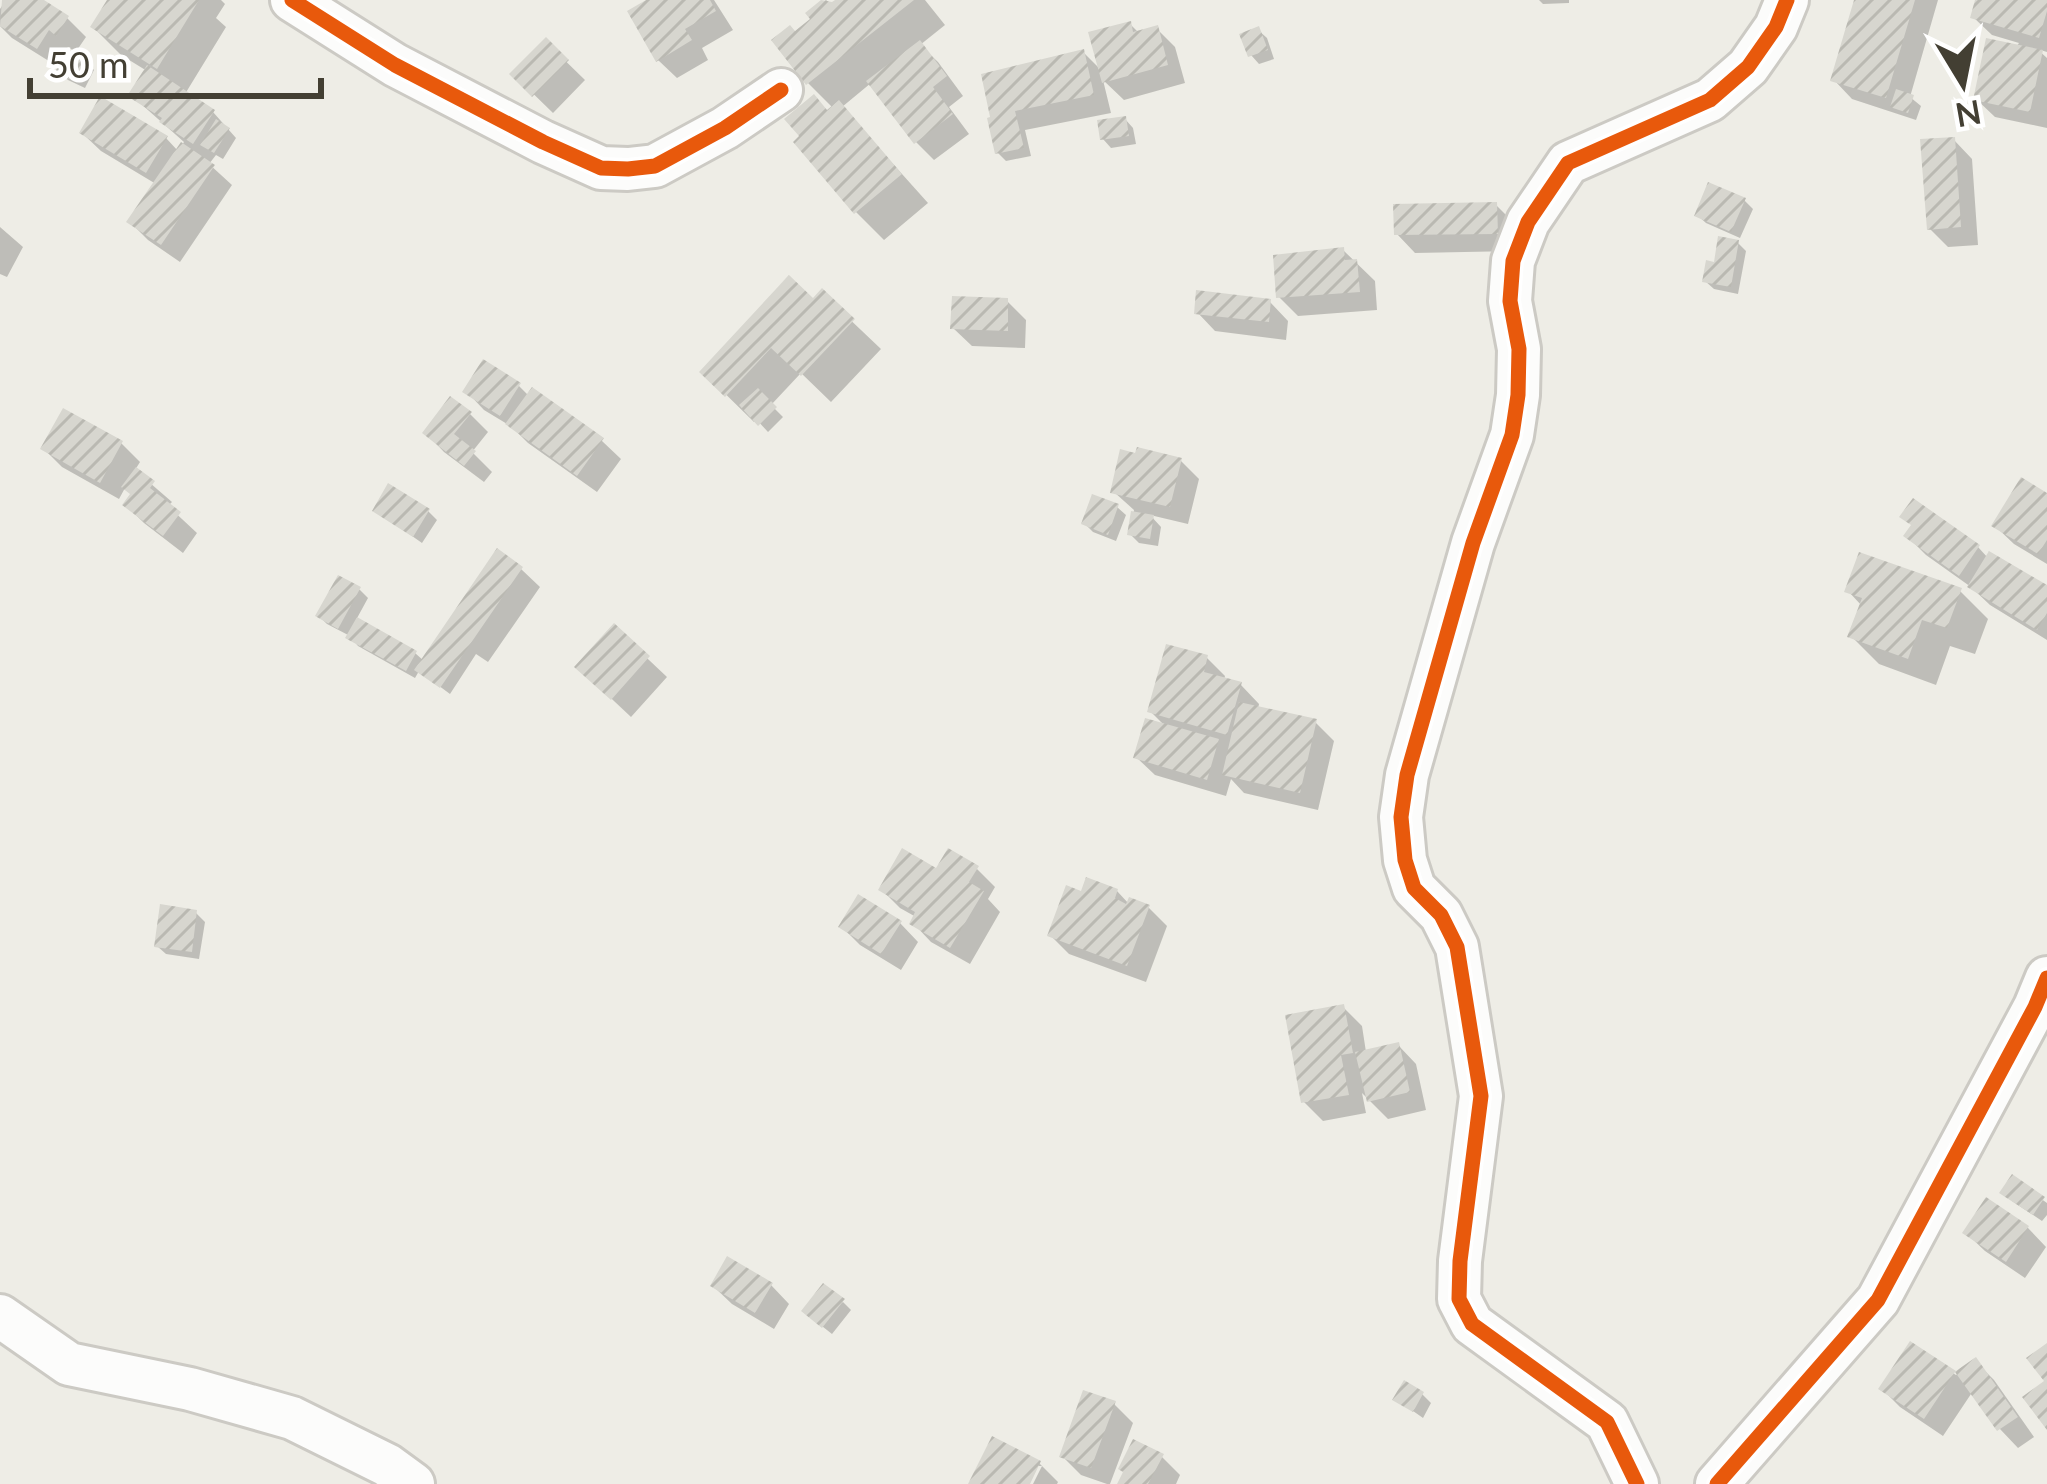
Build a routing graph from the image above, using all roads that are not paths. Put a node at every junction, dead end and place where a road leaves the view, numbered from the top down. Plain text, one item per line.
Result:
1 (292, 0) edge
2 (1787, 0) edge
3 (781, 90) dead end
4 (2047, 978) edge
5 (0, 1316) edge
6 (413, 1484) edge
7 (1637, 1484) edge
8 (1718, 1484) edge

1 - 3 street
2 - 7 street
4 - 8 street
5 - 6 street

